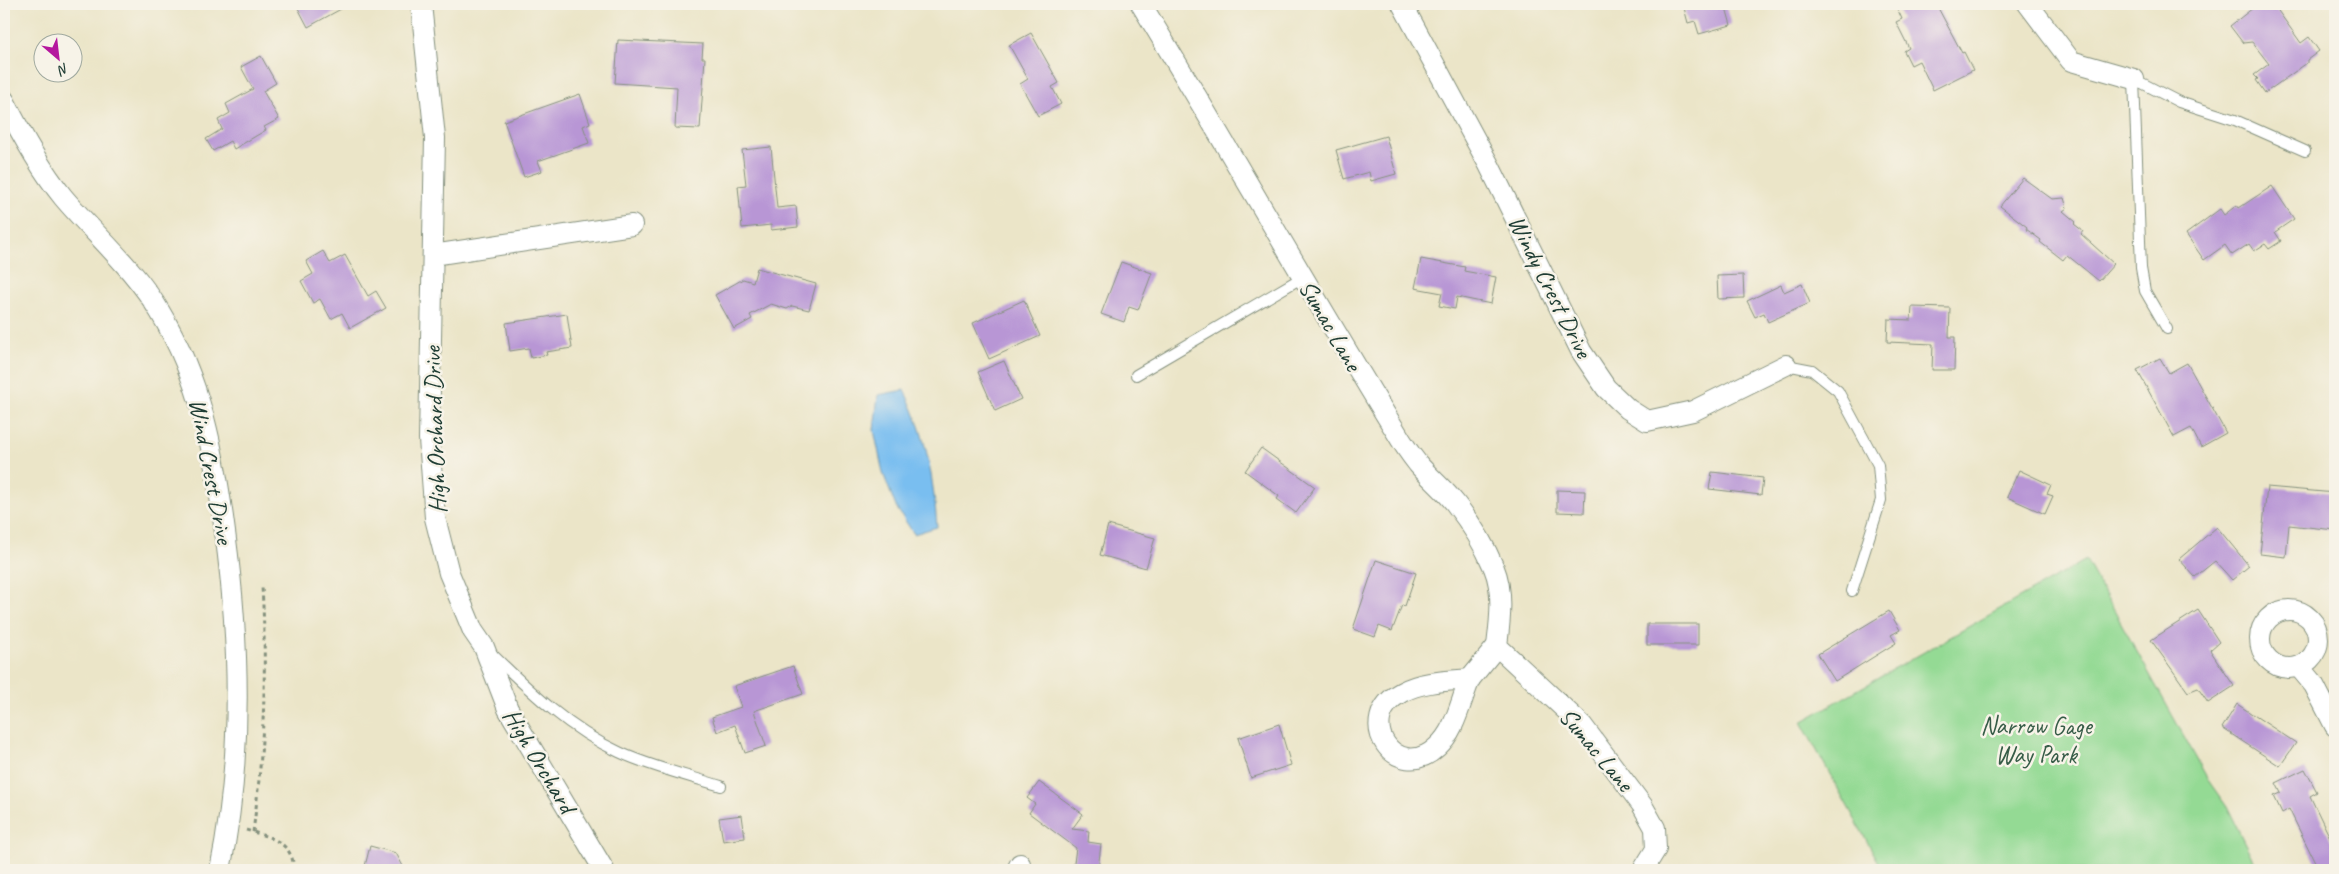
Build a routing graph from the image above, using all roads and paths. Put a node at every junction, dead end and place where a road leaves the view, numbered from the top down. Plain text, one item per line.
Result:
1 (420, 4) edge
2 (1141, 4) edge
3 (1402, 4) edge
4 (2028, 4) edge
5 (2134, 79) junction
6 (4, 100) edge
7 (2305, 151) dead end
8 (632, 225) dead end
9 (433, 255) junction
10 (1303, 277) junction
11 (2167, 329) dead end
12 (1786, 365) joint
13 (1136, 375) dead end
14 (262, 587) dead end
15 (1852, 590) dead end
16 (1497, 646) junction
17 (484, 647) junction
18 (2299, 667) dead end
19 (1470, 679) junction
20 (2335, 726) edge
21 (720, 786) dead end
22 (238, 827) dead end
23 (254, 832) junction
24 (220, 870) edge
25 (294, 870) edge
26 (604, 870) edge
27 (1643, 870) edge

1 - 9 street, High Orchard Drive
2 - 10 street, Sumac Lane
3 - 12 street, Windy Crest Drive
4 - 5 street
5 - 7 lane
5 - 11 lane
6 - 24 street, Wind Crest Drive
8 - 9 street
9 - 17 street, High Orchard Drive
10 - 13 lane
10 - 16 street, Sumac Lane
12 - 15 lane
14 - 23 path
16 - 19 street
16 - 27 street, Sumac Lane
17 - 21 lane, High Orchard Drive
17 - 26 street, High Orchard
18 - 20 street
19 - 19 street
22 - 23 path
23 - 25 path

